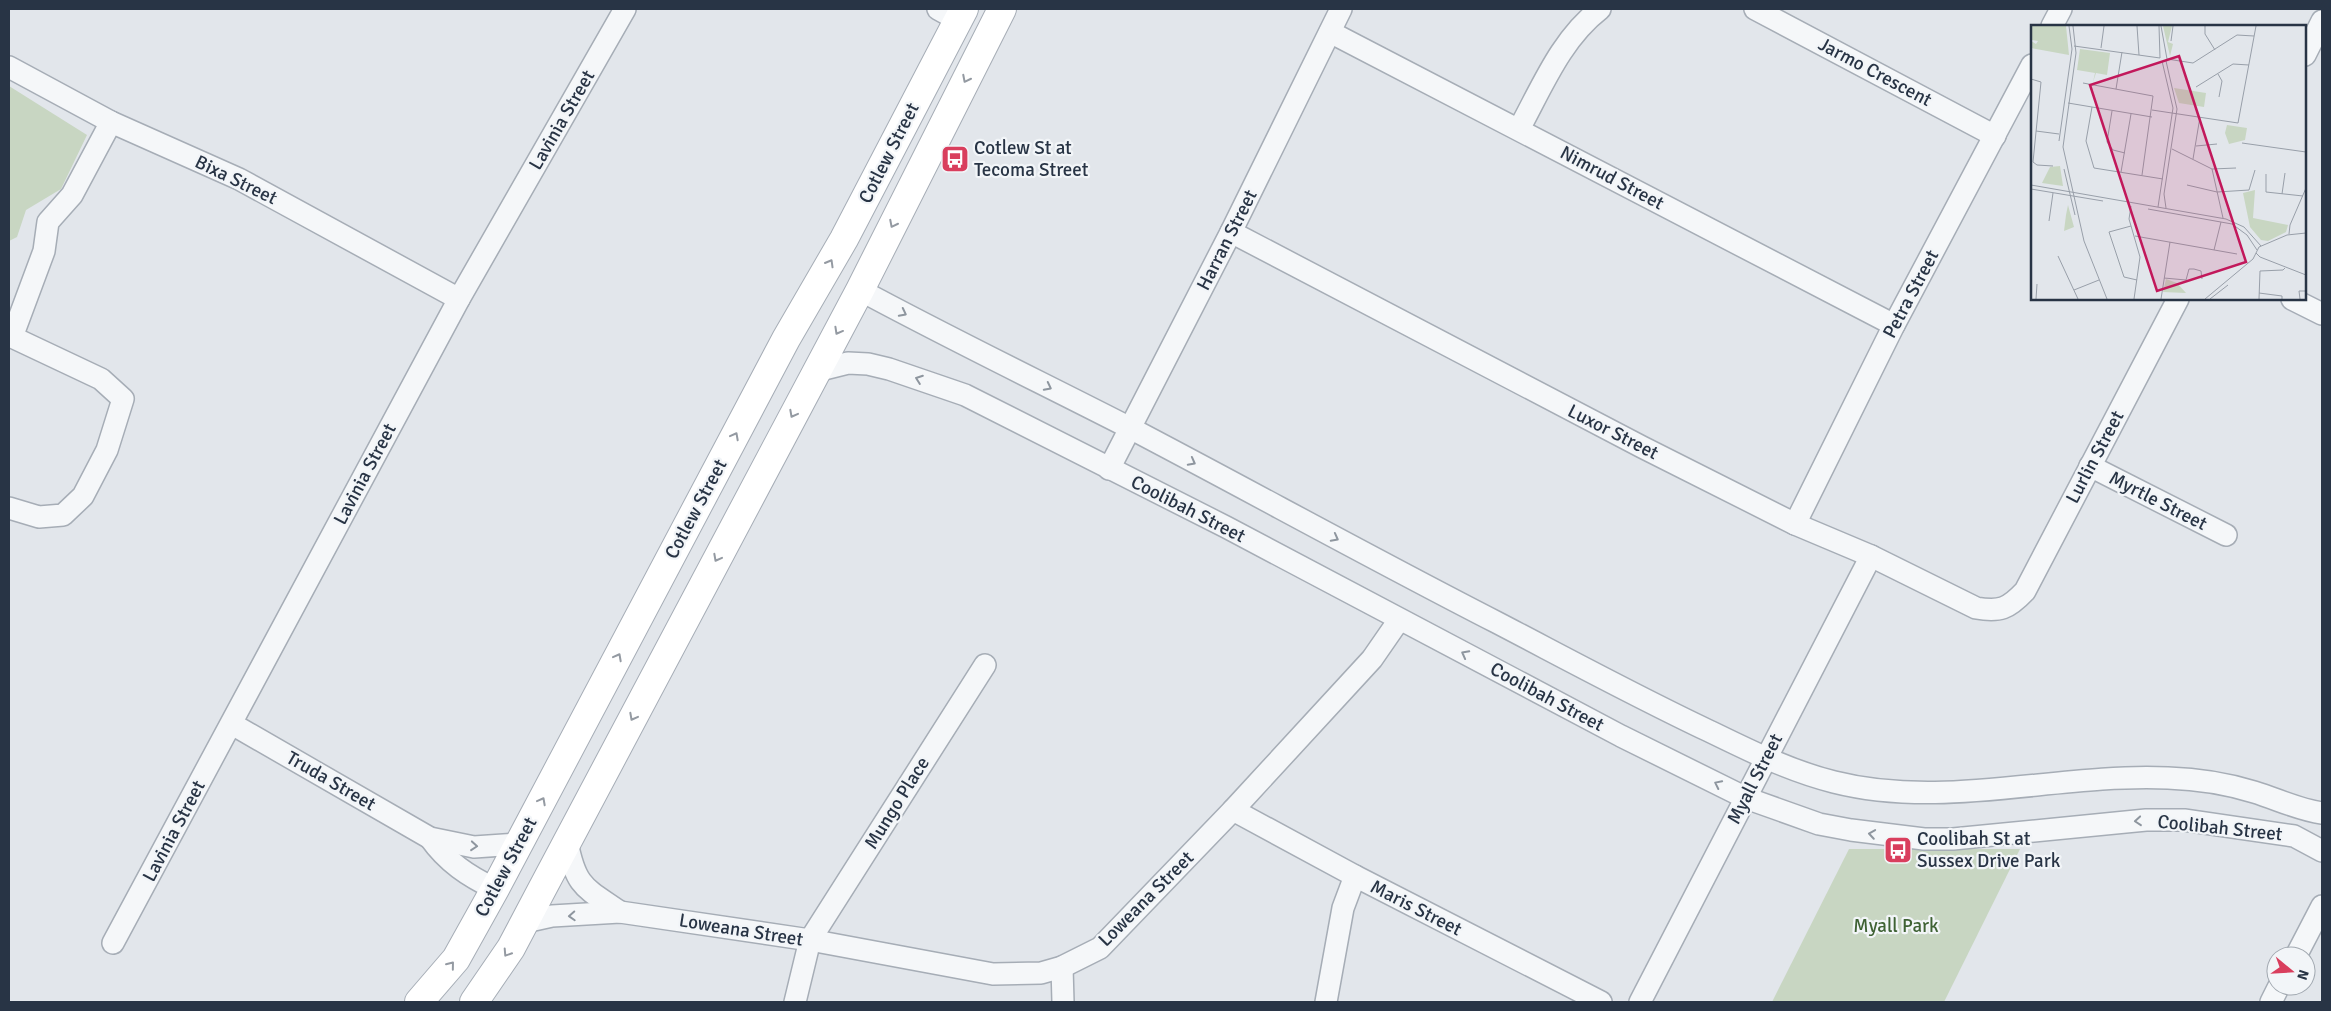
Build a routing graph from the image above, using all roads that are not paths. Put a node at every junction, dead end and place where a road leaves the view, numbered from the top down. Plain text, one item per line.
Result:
1 (625, 9) edge
2 (1002, 9) edge
3 (1341, 9) edge
4 (1600, 9) edge
5 (1755, 9) edge
6 (2062, 9) edge
7 (953, 13) edge
8 (2322, 22) edge
9 (2053, 25) edge
10 (1330, 32) junction
11 (2306, 53) edge
12 (2031, 67) edge
13 (9, 68) edge
14 (111, 122) junction
15 (1519, 129) junction
16 (1996, 136) junction
17 (1231, 232) junction
18 (860, 290) junction
19 (459, 299) junction
20 (2177, 300) edge
21 (2294, 300) edge
22 (2322, 314) edge
23 (1894, 325) junction
24 (786, 339) junction
25 (816, 371) junction
26 (1131, 429) junction
27 (2090, 466) junction
28 (1110, 469) junction
29 (9, 508) edge
30 (1795, 524) junction
31 (2226, 536) dead end
32 (1871, 556) junction
33 (2004, 609) joint
34 (1398, 620) junction
35 (985, 665) dead end
36 (232, 724) junction
37 (1766, 758) junction
38 (1746, 798) junction
39 (1233, 810) junction
40 (2322, 813) edge
41 (572, 832) junction
42 (430, 838) junction
43 (519, 844) junction
44 (2322, 851) edge
45 (1354, 876) junction
46 (495, 889) junction
47 (2322, 906) edge
48 (620, 912) junction
49 (524, 922) junction
50 (810, 940) junction
51 (113, 943) dead end
52 (2301, 946) edge
53 (1062, 967) junction
54 (419, 1002) edge
55 (474, 1002) edge
56 (795, 1002) edge
57 (1063, 1002) edge
58 (1326, 1002) edge
59 (1601, 1002) edge
60 (1640, 1002) edge

1 - 19 street, Lavinia Street
2 -> 18 main road, Cotlew Street
3 - 10 street, Harran Street
4 - 15 street
5 - 16 street, Jarmo Crescent
6 - 9 street
24 -> 7 main road, Cotlew Street
8 - 11 street
10 - 15 street, Nimrud Street
10 - 17 street, Harran Street
12 - 16 street, Petra Street
13 - 14 street, Bixa Street
14 - 19 street, Bixa Street
14 - 29 street
15 - 23 street, Nimrud Street
16 - 23 street, Petra Street
17 - 26 street, Harran Street
17 - 30 street, Luxor Street
18 - 24 main road
18 -> 25 main road, Cotlew Street
18 -> 26 street, Coolibah Street
19 - 36 street, Lavinia Street
20 - 27 street, Lurlin Street
21 - 22 street
23 - 30 street, Petra Street
43 -> 24 main road, Cotlew Street
28 -> 25 street, Coolibah Street
25 -> 41 main road, Cotlew Street
26 - 28 street, Harran Street
26 -> 37 street, Coolibah Street
27 - 31 street, Myrtle Street
27 - 33 street, Lurlin Street
28 - 34 street, Coolibah Street
30 - 32 street, Luxor Street
32 - 33 street, Luxor Street
32 - 37 street, Myall Street
38 -> 34 street, Coolibah Street
34 - 39 street, Loweana Street
35 - 50 street, Mungo Place
36 - 42 street, Truda Street
36 - 51 street, Lavinia Street
37 - 38 street, Myall Street
37 - 40 street, Coolibah Street
44 -> 38 street, Coolibah Street
38 - 60 street, Myall Street
39 - 45 street, Maris Street
39 - 53 street, Loweana Street
41 - 46 main road
41 - 48 street, Loweana Street
41 - 49 main road, Cotlew Street
42 -> 43 street, Truda Street
42 - 46 street, Truda Street
43 - 46 main road, Cotlew Street
45 - 58 street
45 - 59 street, Maris Street
54 -> 46 main road, Cotlew Street
47 - 52 street
48 -> 49 street, Loweana Street
48 - 50 street, Loweana Street
49 -> 55 main road, Cotlew Street
50 - 53 street, Loweana Street
50 - 56 street, Mungo Place
53 - 57 street

